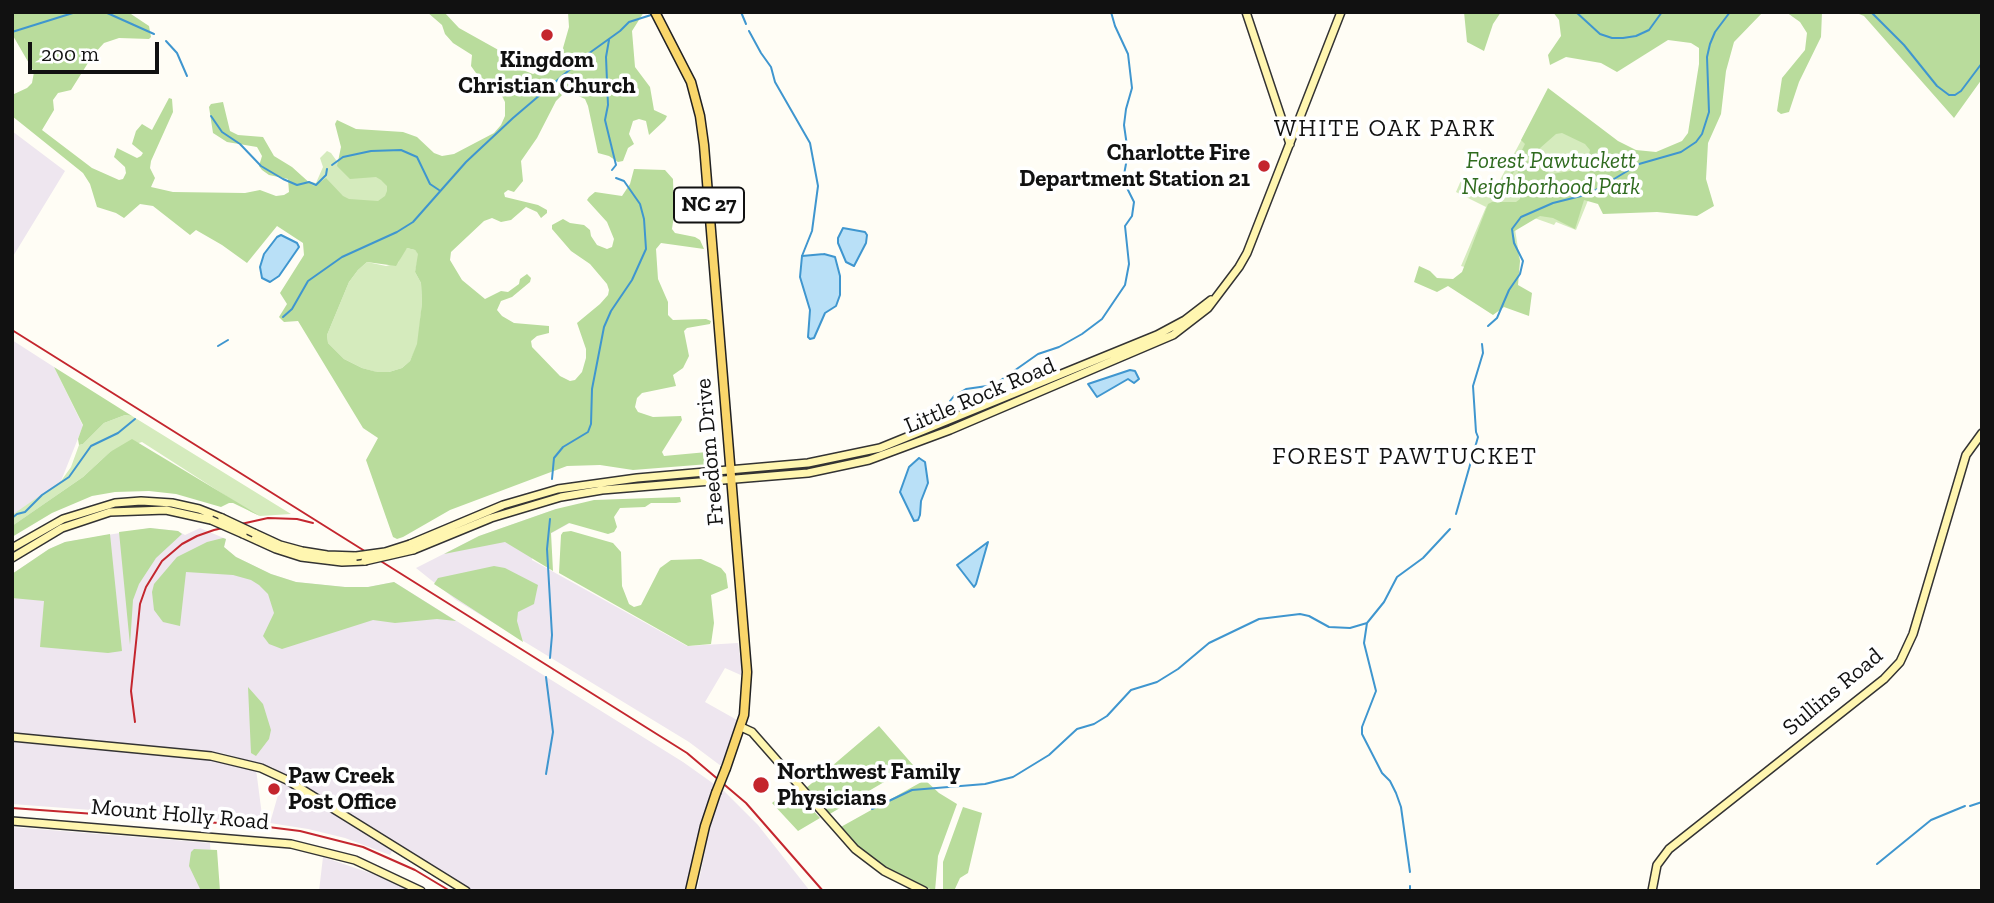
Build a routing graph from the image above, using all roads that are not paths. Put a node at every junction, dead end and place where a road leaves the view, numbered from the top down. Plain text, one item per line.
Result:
1 (654, 12) edge
2 (1246, 12) edge
3 (1341, 12) edge
4 (1290, 145) junction
5 (1220, 293) junction
6 (1982, 433) edge
7 (731, 470) junction
8 (732, 480) junction
9 (412, 547) junction
10 (12, 548) edge
11 (12, 558) edge
12 (741, 727) junction
13 (12, 737) edge
14 (12, 821) edge
15 (421, 891) edge
16 (466, 891) edge
17 (691, 891) edge
18 (924, 891) edge
19 (1652, 891) edge

1 - 7 main road, Freedom Drive / NC 27
2 - 4 main road
3 - 4 main road, Little Rock Road
4 - 5 main road, Little Rock Road
5 - 7 main road, Little Rock Road
5 - 8 main road, Little Rock Road
6 - 19 main road, Sullins Road
7 - 8 main road, Freedom Drive / NC 27
7 - 9 main road, Little Rock Road
8 - 9 main road, Little Rock Road
8 - 12 main road, Freedom Drive / NC 27
9 - 10 main road, bridge
9 - 11 main road, bridge
12 - 17 main road, Freedom Drive / NC 27, bridge
12 - 18 main road
13 - 16 main road
14 - 15 main road, Mount Holly Road

